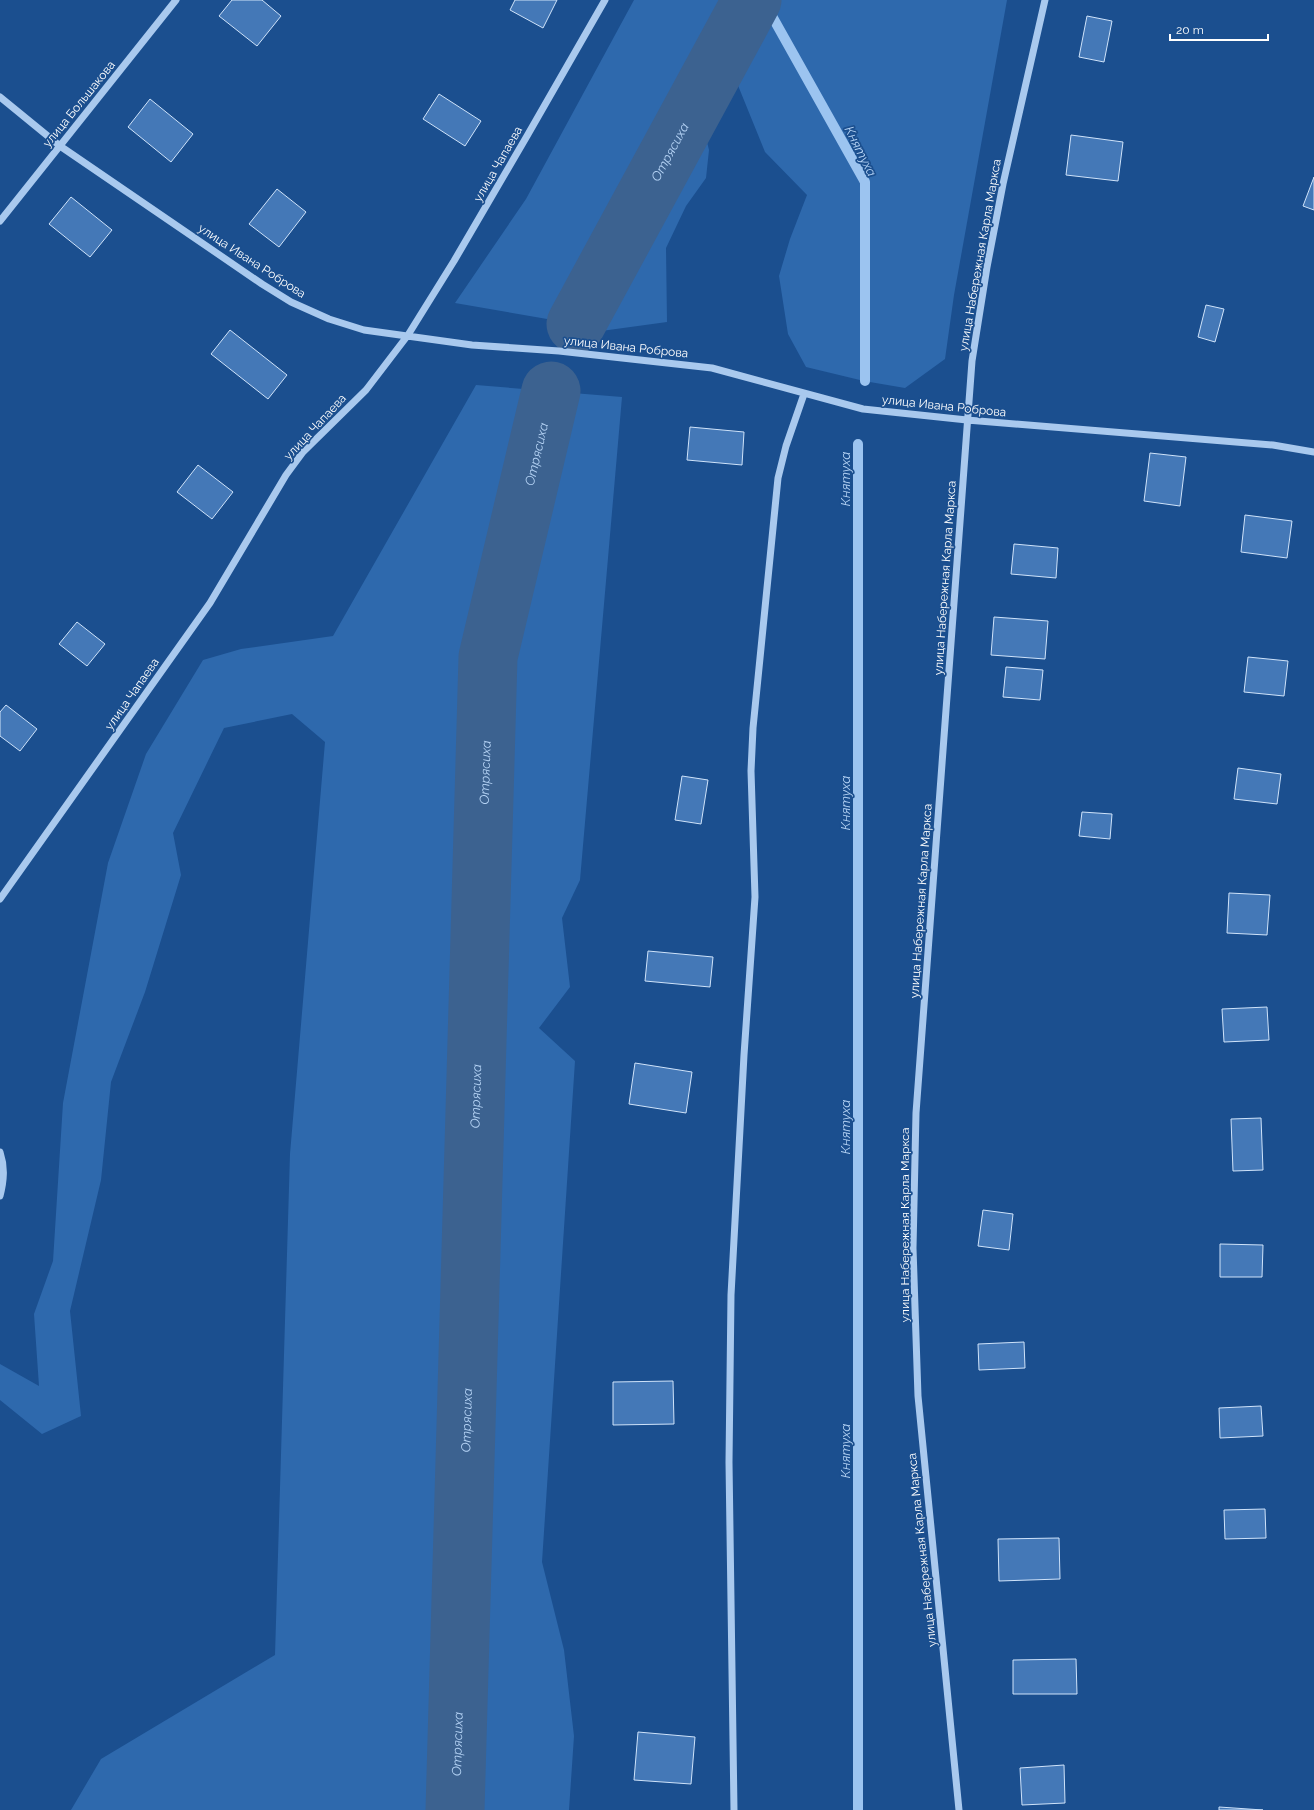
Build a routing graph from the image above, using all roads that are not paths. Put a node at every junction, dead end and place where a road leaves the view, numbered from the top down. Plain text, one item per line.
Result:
1 (176, 0) edge
2 (604, 0) edge
3 (1044, 0) edge
4 (0, 97) edge
5 (60, 146) junction
6 (0, 221) edge
7 (408, 335) junction
8 (804, 394) junction
9 (967, 420) junction
10 (1314, 452) edge
11 (0, 900) edge
12 (0, 1152) edge
13 (0, 1196) edge
14 (734, 1810) edge
15 (959, 1810) edge

1 - 5 street, улица Большакова
2 - 7 street, улица Чапаева
3 - 9 street, улица Набережная Карла Маркса
4 - 5 street, улица Ивана Роброва
5 - 6 street, улица Большакова
5 - 7 street, улица Ивана Роброва
7 - 8 street, улица Ивана Роброва
7 - 11 street, улица Чапаева
8 - 9 street, улица Ивана Роброва
8 - 14 street
9 - 10 street, улица Ивана Роброва
9 - 15 street, улица Набережная Карла Маркса
12 - 13 street

